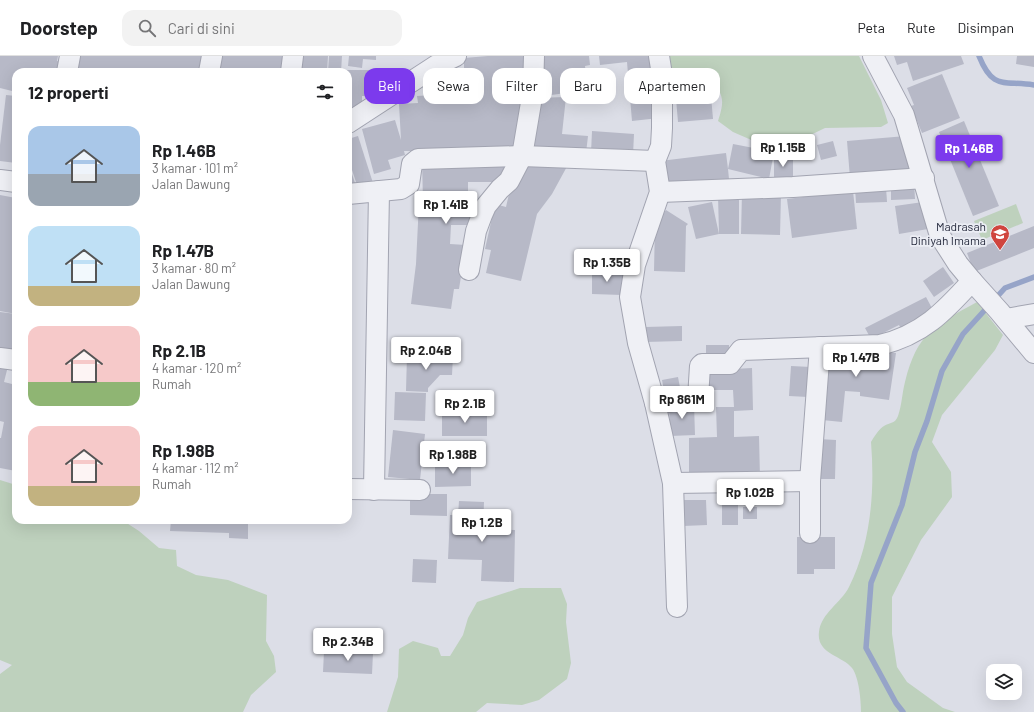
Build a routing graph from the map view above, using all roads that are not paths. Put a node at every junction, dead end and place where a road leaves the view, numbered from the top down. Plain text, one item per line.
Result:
1 (70, 56) edge
2 (212, 56) edge
3 (293, 56) edge
4 (456, 56) edge
5 (534, 56) edge
6 (659, 56) edge
7 (873, 56) edge
8 (437, 61) edge
9 (68, 68) edge
10 (210, 68) edge
11 (292, 68) edge
12 (352, 120) edge
13 (522, 156) junction
14 (655, 161) junction
15 (924, 178) junction
16 (0, 180) edge
17 (12, 182) edge
18 (379, 191) junction
19 (660, 192) junction
20 (352, 194) edge
21 (469, 270) dead end
22 (977, 287) junction
23 (1034, 314) edge
24 (1003, 315) junction
25 (820, 347) junction
26 (1034, 353) edge
27 (0, 358) edge
28 (12, 360) edge
29 (655, 403) junction
30 (810, 481) junction
31 (673, 483) junction
32 (352, 489) edge
33 (374, 490) junction
34 (420, 490) dead end
35 (810, 533) dead end
36 (677, 607) dead end

1 - 9 street
2 - 10 street
3 - 11 street
4 - 8 street
5 - 13 street
6 - 14 street
7 - 15 street
8 - 12 street
13 - 14 street
13 - 18 street
13 - 21 street
14 - 19 street
15 - 19 street
15 - 22 street
16 - 17 street
18 - 20 street
18 - 33 street
19 - 29 street
22 - 24 street
22 - 25 street
23 - 24 street
24 - 26 street
25 - 29 street
25 - 30 street
27 - 28 street
29 - 31 street
30 - 31 street
30 - 35 street
31 - 36 street
32 - 33 street
33 - 34 street

